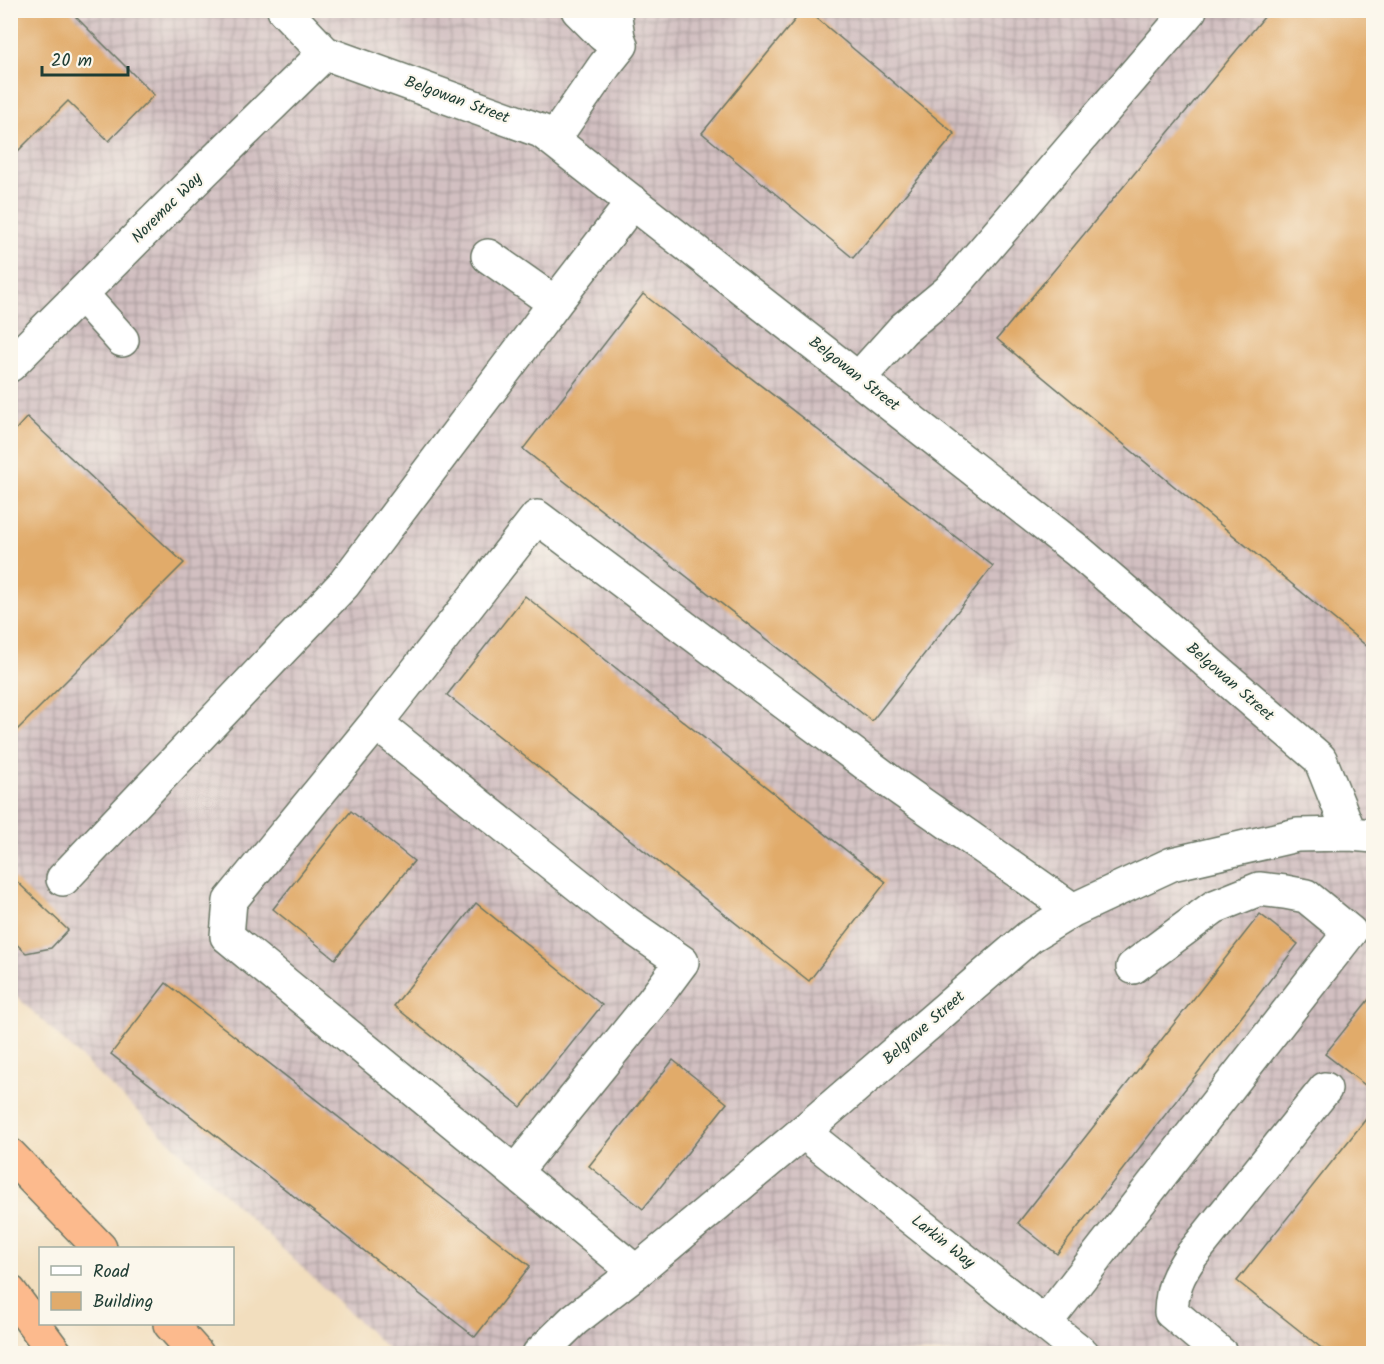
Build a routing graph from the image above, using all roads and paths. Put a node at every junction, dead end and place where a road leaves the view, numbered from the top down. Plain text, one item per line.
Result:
1 (284, 10) edge
2 (578, 10) edge
3 (1190, 10) edge
4 (612, 24) edge
5 (325, 53) junction
6 (554, 140) junction
7 (633, 202) junction
8 (488, 256) dead end
9 (81, 294) junction
10 (555, 303) junction
11 (122, 340) dead end
12 (10, 365) edge
13 (859, 378) junction
14 (376, 723) junction
15 (1362, 835) edge
16 (63, 879) dead end
17 (1073, 910) junction
18 (1133, 967) dead end
19 (1325, 1089) dead end
20 (802, 1132) junction
21 (10, 1155) edge
22 (515, 1172) junction
23 (99, 1247) edge
24 (636, 1272) junction
25 (10, 1292) edge
26 (1045, 1323) junction
27 (172, 1325) edge
28 (56, 1353) edge
29 (198, 1353) edge
30 (539, 1353) edge
31 (1083, 1353) edge
32 (1221, 1353) edge

1 - 5 street, Belgowan Street
2 - 4 street
3 - 13 street
4 - 6 street
5 - 6 street, Belgowan Street
5 - 9 street, Noremac Way
6 - 7 street, Belgowan Street
7 - 10 street
7 - 13 street, Belgowan Street
8 - 10 street
9 - 11 street
9 - 12 street, Noremac Way
10 - 16 street
13 - 15 street, Belgowan Street
14 - 17 street
14 - 22 street
14 - 22 street
15 - 17 street, Belgrave Street
17 - 20 street, Belgrave Street
18 - 26 street
19 - 32 street
20 - 24 street, Belgrave Street
20 - 26 street, Larkin Way
21 - 23 highway
22 - 24 street
24 - 30 street, Belgrave Street
25 - 28 highway
26 - 31 street, Larkin Way
27 - 29 highway

